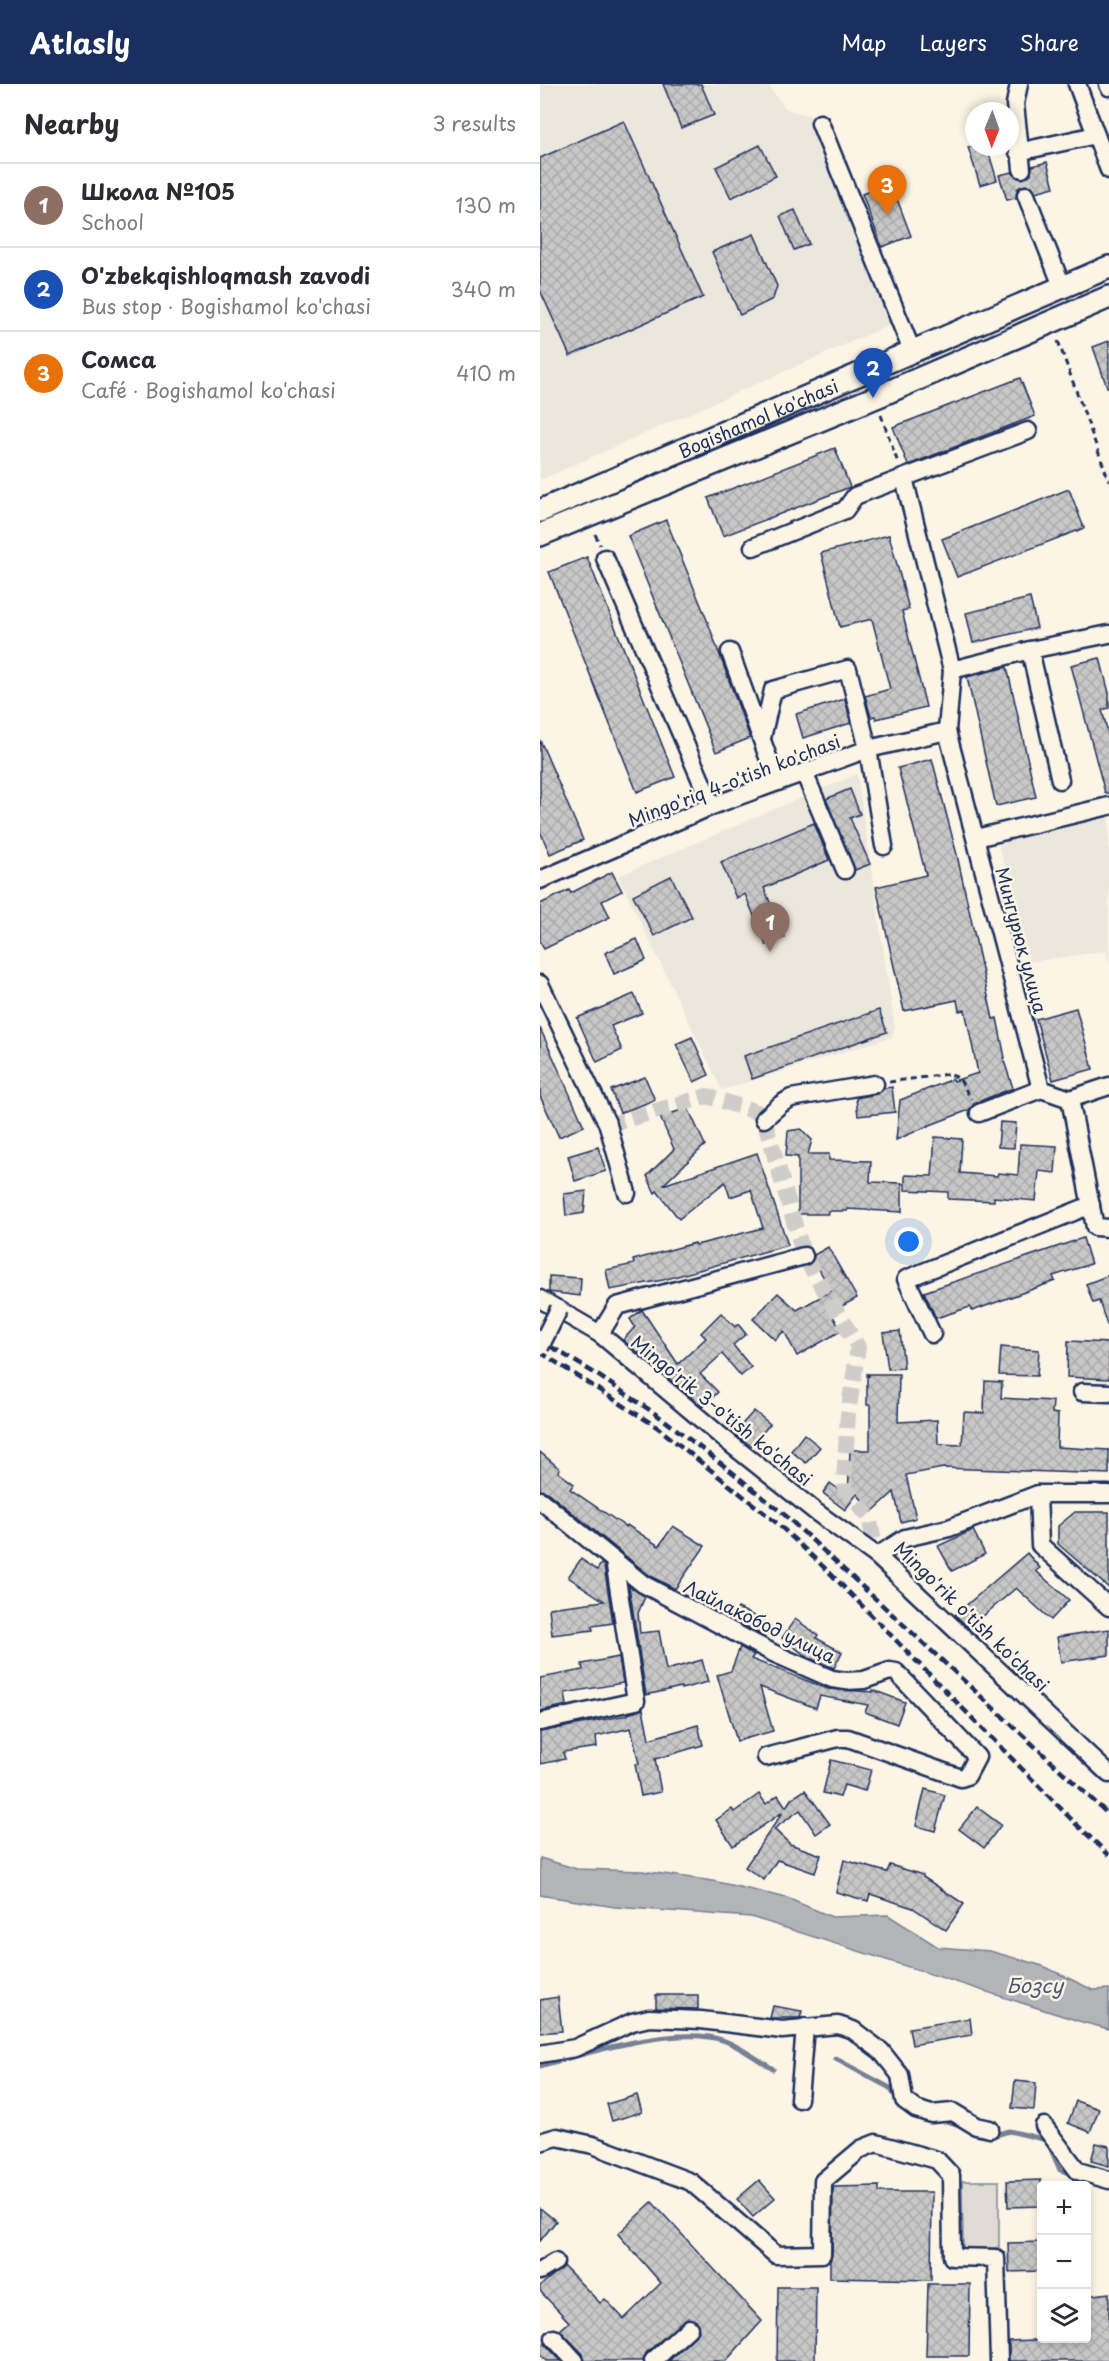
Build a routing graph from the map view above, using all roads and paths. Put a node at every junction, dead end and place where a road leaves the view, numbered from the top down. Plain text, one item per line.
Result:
1 (1019, 84) edge
2 (1077, 84) edge
3 (1015, 102) edge
4 (820, 123) dead end
5 (1096, 135) junction
6 (1019, 152) edge
7 (1019, 156) edge
8 (1022, 169) tunnel mouth
9 (1109, 170) edge
10 (1026, 195) tunnel mouth
11 (1109, 267) edge
12 (1062, 286) junction
13 (1109, 297) edge
14 (1058, 341) dead end
15 (912, 351) junction
16 (870, 370) junction
17 (881, 405) junction
18 (1028, 431) dead end
19 (675, 454) junction
20 (684, 474) junction
21 (904, 478) junction
22 (1109, 481) edge
23 (540, 511) edge
24 (540, 535) edge
25 (753, 547) dead end
26 (605, 558) dead end
27 (1109, 634) edge
28 (1030, 650) junction
29 (730, 652) dead end
30 (952, 670) junction
31 (946, 731) junction
32 (762, 738) junction
33 (868, 749) junction
34 (804, 772) junction
35 (1060, 780) dead end
36 (777, 782) junction
37 (712, 806) junction
38 (1109, 806) edge
39 (976, 838) junction
40 (884, 846) dead end
41 (845, 870) dead end
42 (540, 880) edge
43 (540, 984) edge
44 (875, 1084) joint
45 (1109, 1086) edge
46 (1041, 1089) junction
47 (1070, 1100) junction
48 (979, 1113) joint
49 (764, 1119) dead end
50 (627, 1193) dead end
51 (1091, 1205) junction
52 (1109, 1228) edge
53 (804, 1256) dead end
54 (540, 1299) edge
55 (559, 1309) junction
56 (600, 1334) junction
57 (932, 1334) dead end
58 (540, 1347) edge
59 (1082, 1392) dead end
60 (1109, 1393) edge
61 (1038, 1494) junction
62 (1109, 1494) edge
63 (540, 1500) edge
64 (877, 1556) junction
65 (614, 1560) junction
66 (1109, 1607) edge
67 (540, 1722) edge
68 (765, 1757) dead end
69 (1109, 1774) edge
70 (805, 2027) junction
71 (540, 2054) edge
72 (799, 2099) dead end
73 (1044, 2126) dead end
74 (990, 2129) dead end
75 (540, 2142) edge
76 (1109, 2180) edge
77 (555, 2262) dead end
78 (540, 2271) edge
79 (689, 2328) dead end
80 (554, 2338) dead end
81 (575, 2361) edge
82 (653, 2361) edge
83 (999, 2361) edge

1 - 3 street
2 - 5 street
4 - 15 street
5 - 6 street
5 - 9 street
7 - 8 street
10 - 12 street
11 - 12 main road, Bogishamol ko'chasi
12 - 15 main road, Bogishamol ko'chasi
13 - 17 main road, Bogishamol ko'chasi
14 - 22 path
15 - 16 main road, Bogishamol ko'chasi
16 - 17 main road
16 - 19 main road, Bogishamol ko'chasi
17 - 20 main road, Bogishamol ko'chasi
17 - 21 path
18 - 21 street
19 - 20 main road
19 - 23 main road, Bogishamol ko'chasi
20 - 24 main road, Bogishamol ko'chasi
21 - 25 street
21 - 30 street
26 - 37 street
27 - 28 street
28 - 30 street
28 - 35 street
29 - 32 street
30 - 31 street
31 - 33 street, Mingo'riq 4-o'tish ko'chasi
31 - 39 street, Мингурюк улица
32 - 33 street
32 - 36 street
33 - 34 street, Mingo'riq 4-o'tish ko'chasi
33 - 40 street
34 - 36 street, Mingo'riq 4-o'tish ko'chasi
34 - 41 street
36 - 37 street, Mingo'riq 4-o'tish ko'chasi
37 - 42 street, Mingo'riq 4-o'tish ko'chasi
38 - 39 street
39 - 46 street, Мингурюк улица
43 - 50 street
44 - 48 path
44 - 49 street
45 - 47 street
46 - 47 street
46 - 48 street
47 - 51 street
51 - 52 street
51 - 57 street
53 - 56 street
54 - 55 street, Mingo'rik 3-o'tish ko'chasi
55 - 56 street, Mingo'rik 3-o'tish ko'chasi
55 - 58 street, bridge
56 - 64 street, Mingo'rik 3-o'tish ko'chasi
59 - 60 street
61 - 62 street, Mingo'rik o'tish ko'chasi
61 - 64 street, Mingo'rik o'tish ko'chasi
61 - 66 street
63 - 65 street, Лайлакобод улица
64 - 69 street, Mingo'rik o'tish ko'chasi
65 - 67 street
65 - 68 street, Лайлакобод улица
70 - 71 street
70 - 72 street
70 - 74 street
73 - 76 street
75 - 83 street
77 - 78 street
79 - 82 street
80 - 81 street

